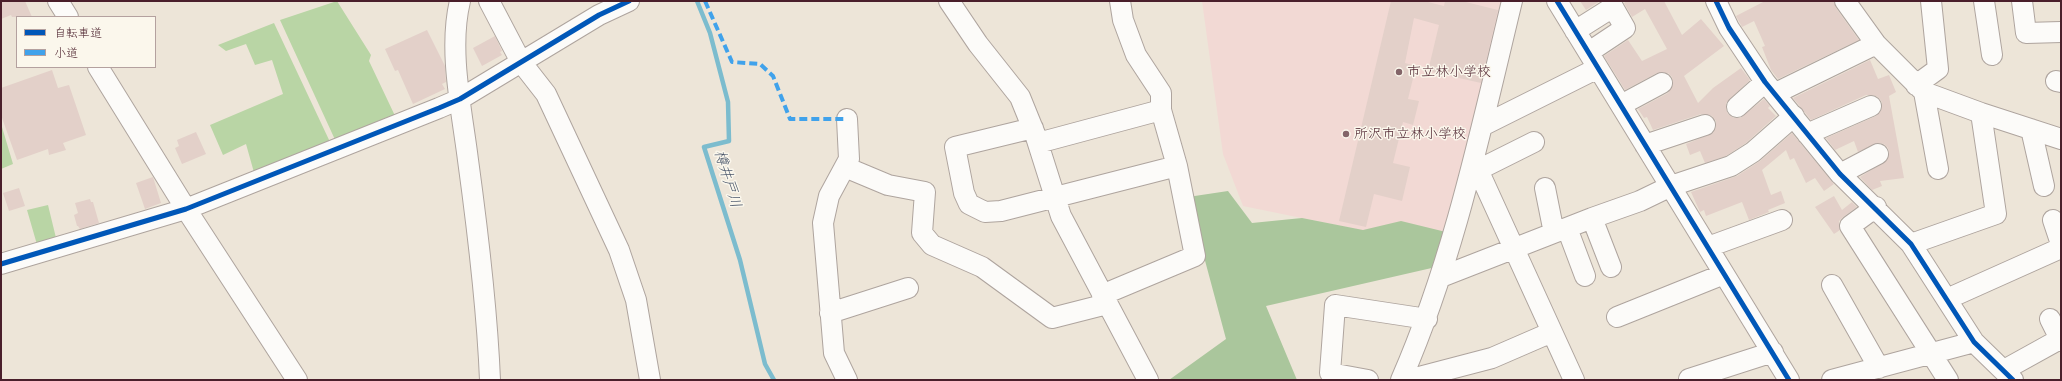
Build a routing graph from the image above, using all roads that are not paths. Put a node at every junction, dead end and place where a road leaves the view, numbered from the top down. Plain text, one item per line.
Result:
1 (58, 1) edge
2 (460, 1) edge
3 (489, 1) edge
4 (629, 1) edge
5 (949, 1) edge
6 (1120, 1) edge
7 (1512, 1) edge
8 (1557, 1) edge
9 (1716, 1) edge
10 (1845, 1) edge
11 (1931, 1) edge
12 (1984, 1) edge
13 (2022, 1) edge
14 (67, 16) edge
15 (1575, 31) junction
16 (2061, 32) edge
17 (1876, 44) junction
18 (1992, 55) dead end
19 (1594, 60) junction
20 (521, 62) junction
21 (99, 68) edge
22 (1662, 83) dead end
23 (1770, 87) junction
24 (1920, 89) junction
25 (460, 99) junction
26 (1621, 105) junction
27 (1871, 106) dead end
28 (1737, 107) dead end
29 (1161, 110) junction
30 (1981, 113) junction
31 (1794, 116) junction
32 (847, 119) dead end
33 (1705, 125) dead end
34 (1482, 126) junction
35 (2031, 129) junction
36 (1807, 134) junction
37 (1036, 136) junction
38 (2061, 139) edge
39 (1534, 142) dead end
40 (1645, 145) junction
41 (1878, 154) dead end
42 (1177, 166) junction
43 (1476, 166) junction
44 (845, 167) junction
45 (1938, 169) dead end
46 (1840, 174) junction
47 (1671, 186) junction
48 (2044, 186) dead end
49 (1545, 188) dead end
50 (1055, 197) junction
51 (1876, 207) junction
52 (186, 209) junction
53 (1592, 218) junction
54 (1782, 220) dead end
55 (2053, 220) dead end
56 (1561, 230) junction
57 (1911, 244) junction
58 (2061, 244) edge
59 (1708, 248) junction
60 (2061, 248) edge
61 (1514, 249) junction
62 (1, 264) edge
63 (1611, 267) dead end
64 (1724, 274) junction
65 (1585, 276) dead end
66 (1441, 278) junction
67 (1832, 285) dead end
68 (908, 288) dead end
69 (1947, 299) junction
70 (1105, 300) junction
71 (830, 313) junction
72 (1617, 317) dead end
73 (1427, 319) junction
74 (2050, 319) dead end
75 (1552, 332) junction
76 (2060, 340) edge
77 (1974, 342) junction
78 (1773, 352) junction
79 (1932, 354) junction
80 (1892, 371) edge
81 (2008, 375) edge
82 (1689, 379) dead end
83 (297, 380) edge
84 (490, 380) edge
85 (650, 380) edge
86 (847, 380) edge
87 (1148, 380) edge
88 (1368, 380) edge
89 (1401, 380) edge
90 (1408, 380) edge
91 (1574, 380) edge
92 (1789, 380) edge
93 (1832, 380) edge
94 (1948, 380) edge

1 - 14 street
2 - 25 street
3 - 20 street
4 - 20 street
5 - 37 street
6 - 29 street
7 - 34 street
8 - 15 street
9 - 23 street
10 - 17 street
11 - 24 street
12 - 18 street
13 - 16 street
15 - 19 street
15 - 19 street
17 - 23 street
17 - 24 street
19 - 26 street
19 - 34 street
20 - 25 street
20 - 85 street
21 - 52 street
22 - 26 street
23 - 28 street
23 - 31 street
24 - 30 street
24 - 45 street
25 - 52 street
25 - 84 street
26 - 40 street
27 - 36 street
29 - 37 street
29 - 42 street
30 - 35 street
30 - 57 street
31 - 36 street
31 - 47 street
32 - 44 street
33 - 40 street
34 - 43 street
35 - 38 street
35 - 48 street
36 - 46 street
37 - 50 street
37 - 50 street
39 - 43 street
40 - 47 street
41 - 46 street
42 - 50 street
42 - 70 street
43 - 61 street
43 - 66 street
44 - 70 street
44 - 71 street
46 - 51 street
47 - 53 street
47 - 59 street
49 - 56 street
50 - 70 street
51 - 57 street
51 - 79 street
52 - 62 street
52 - 83 street
53 - 56 street
53 - 63 street
54 - 59 street
55 - 58 street
56 - 61 street
56 - 65 street
57 - 69 street
59 - 64 street
60 - 69 street
61 - 66 street
61 - 75 street
64 - 72 street
64 - 78 street
66 - 73 street
67 - 80 street
68 - 71 street
69 - 77 street
70 - 87 street
71 - 86 street
73 - 88 street
73 - 89 street
74 - 76 street
75 - 90 street
75 - 91 street
76 - 81 street
77 - 79 street
77 - 81 street
78 - 82 street
78 - 92 street
79 - 80 street
79 - 94 street
80 - 93 street

